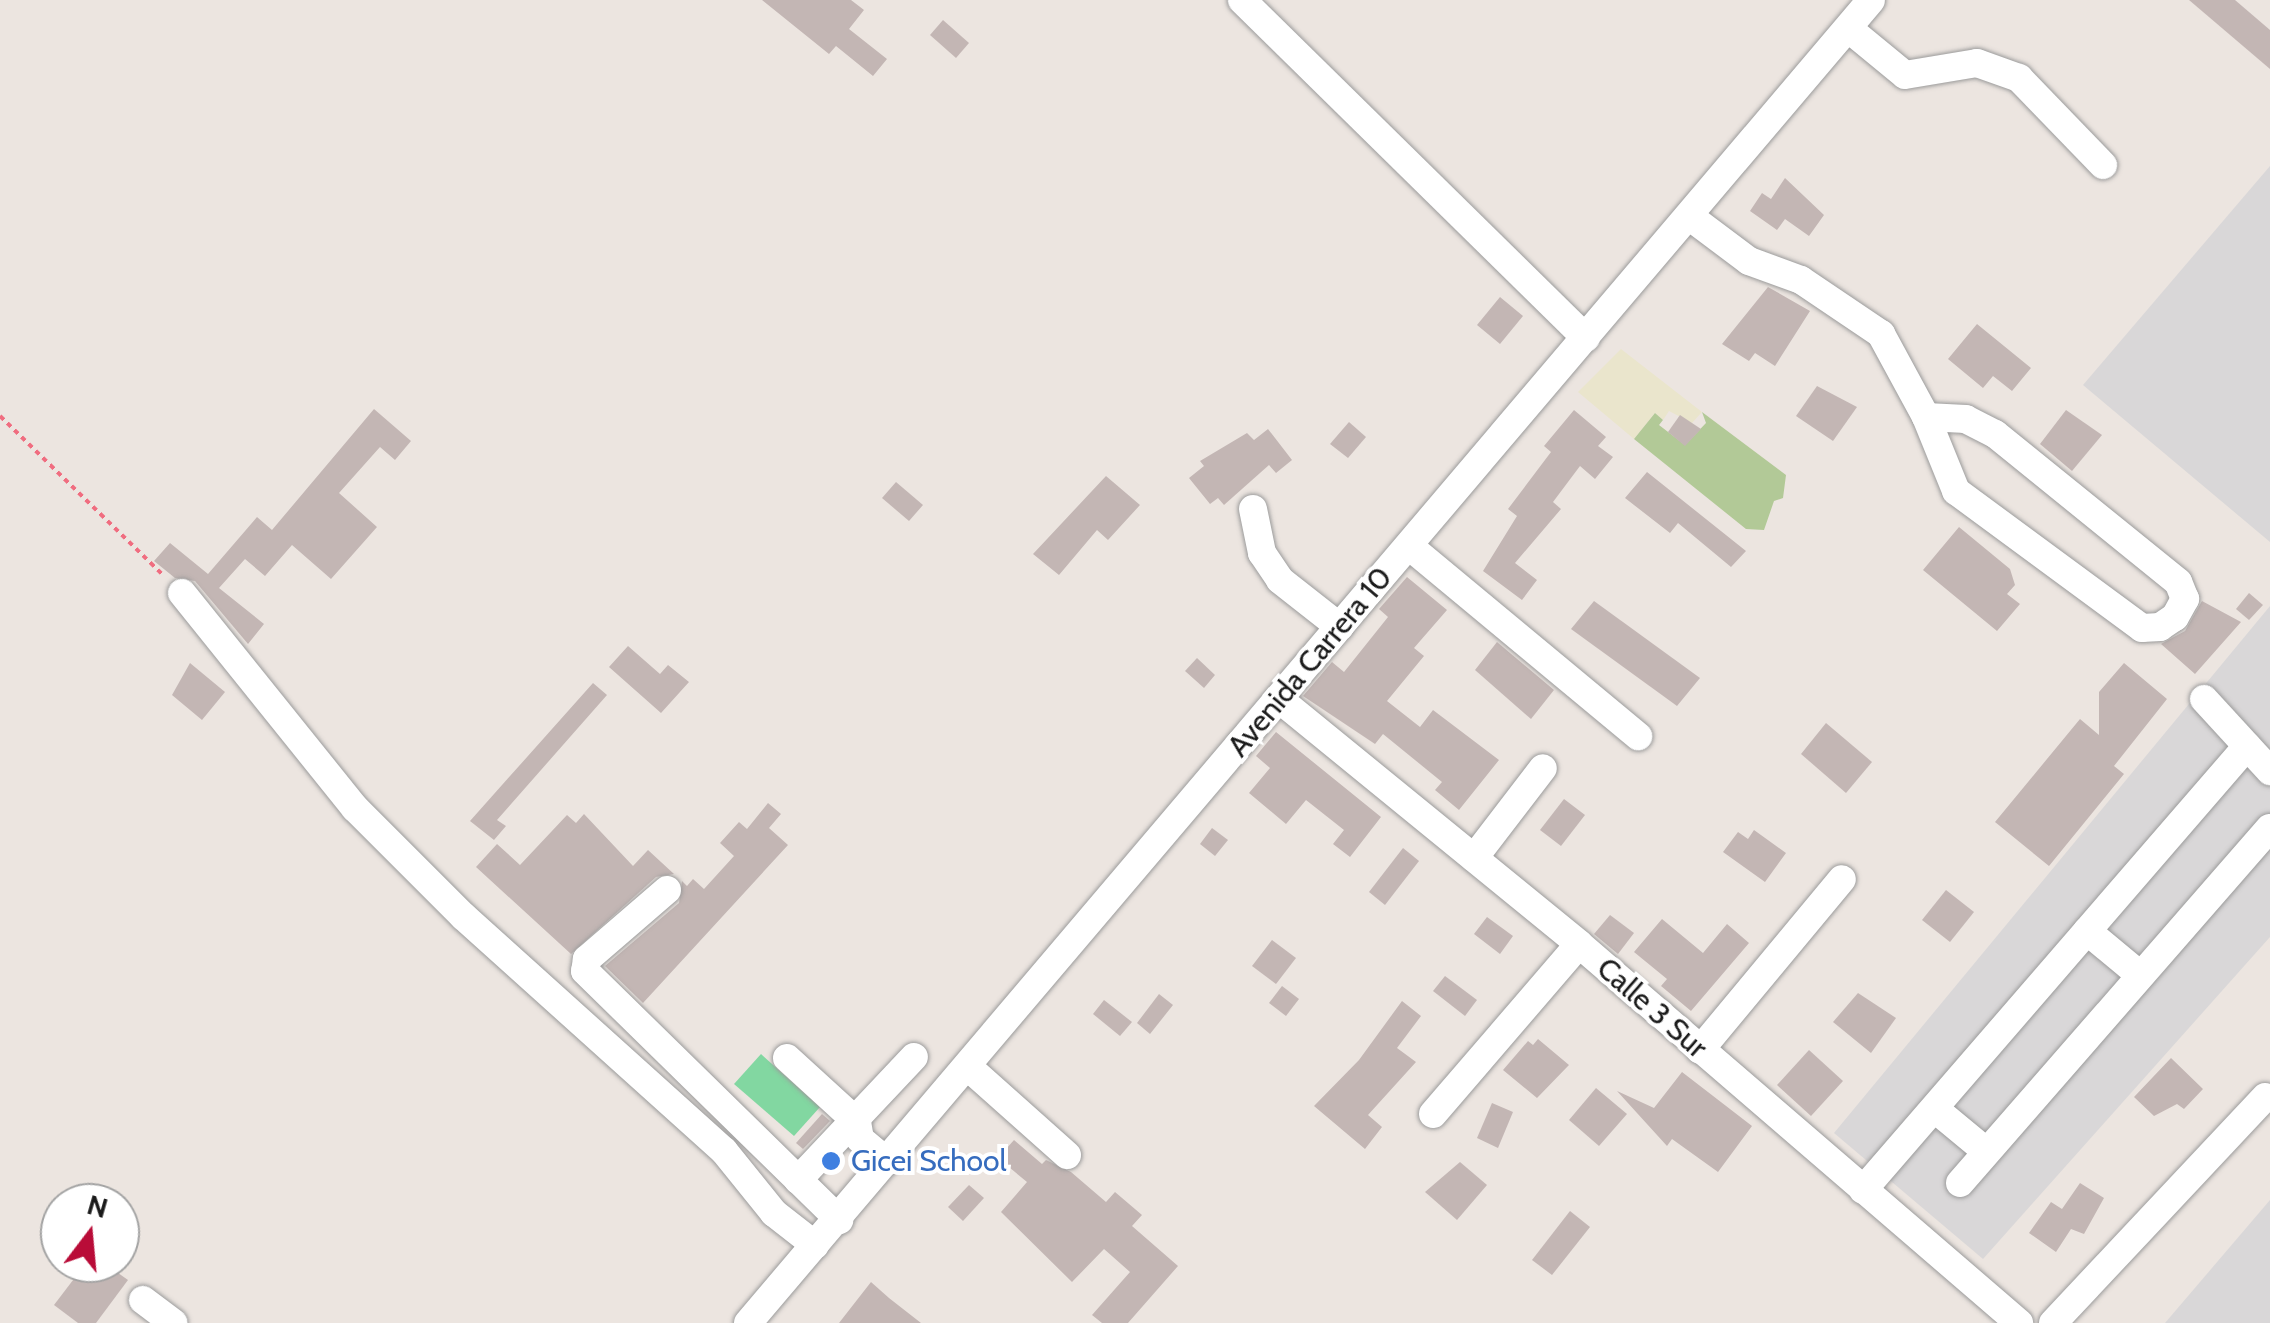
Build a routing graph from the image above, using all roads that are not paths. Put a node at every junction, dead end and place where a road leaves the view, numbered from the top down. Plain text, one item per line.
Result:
1 (1242, 0) edge
2 (1872, 0) edge
3 (1849, 29) junction
4 (2103, 165) dead end
5 (1689, 216) junction
6 (1586, 338) junction
7 (1926, 417) junction
8 (1252, 509) dead end
9 (1409, 546) junction
10 (182, 593) road end
11 (1340, 627) junction
12 (1279, 698) junction
13 (2204, 699) dead end
14 (1638, 736) dead end
15 (2246, 746) junction
16 (1543, 768) dead end
17 (2270, 770) edge
18 (2270, 828) edge
19 (1474, 858) junction
20 (1842, 879) dead end
21 (666, 890) dead end
22 (2086, 931) junction
23 (1579, 944) junction
24 (2140, 975) junction
25 (1700, 1050) junction
26 (914, 1057) dead end
27 (787, 1058) dead end
28 (967, 1066) junction
29 (2265, 1096) dead end
30 (1935, 1108) junction
31 (1434, 1114) dead end
32 (857, 1122) junction
33 (1987, 1152) junction
34 (1067, 1155) dead end
35 (887, 1162) junction
36 (798, 1180) junction
37 (1960, 1183) dead end
38 (1862, 1190) junction
39 (839, 1220) junction
40 (816, 1246) junction
41 (143, 1300) dead end
42 (759, 1319) edge
43 (173, 1323) edge
44 (2019, 1323) edge
45 (2052, 1323) edge

1 - 6 street
2 - 3 street, Avenida Carrera 10
3 - 4 street
3 - 5 street, Avenida Carrera 10
5 - 6 street, Avenida Carrera 10
5 - 7 street
6 - 9 street, Avenida Carrera 10
7 - 7 street
8 - 11 street
9 - 11 street, Avenida Carrera 10
9 - 14 street
10 - 40 street
11 - 12 street, Avenida Carrera 10
12 - 19 street, Calle 3 Sur
12 - 28 street, Avenida Carrera 10
13 - 15 street
15 - 17 street
15 - 22 street
16 - 19 street
18 - 24 street
19 - 23 street, Calle 3 Sur
20 - 25 street
21 - 36 street
22 - 24 street
22 - 30 street
23 - 25 street, Calle 3 Sur
23 - 31 street
24 - 33 street
25 - 38 street, Calle 3 Sur
26 - 32 street
27 - 32 street
28 - 34 street
28 - 35 street, Avenida Carrera 10
29 - 45 street
30 - 33 street
30 - 38 street
32 - 35 street
32 - 36 street
33 - 37 street
35 - 39 street, Avenida Carrera 10
36 - 39 street
38 - 44 street, Calle 3 Sur
39 - 40 street, Avenida Carrera 10
40 - 42 street, Avenida Carrera 10
41 - 43 street

